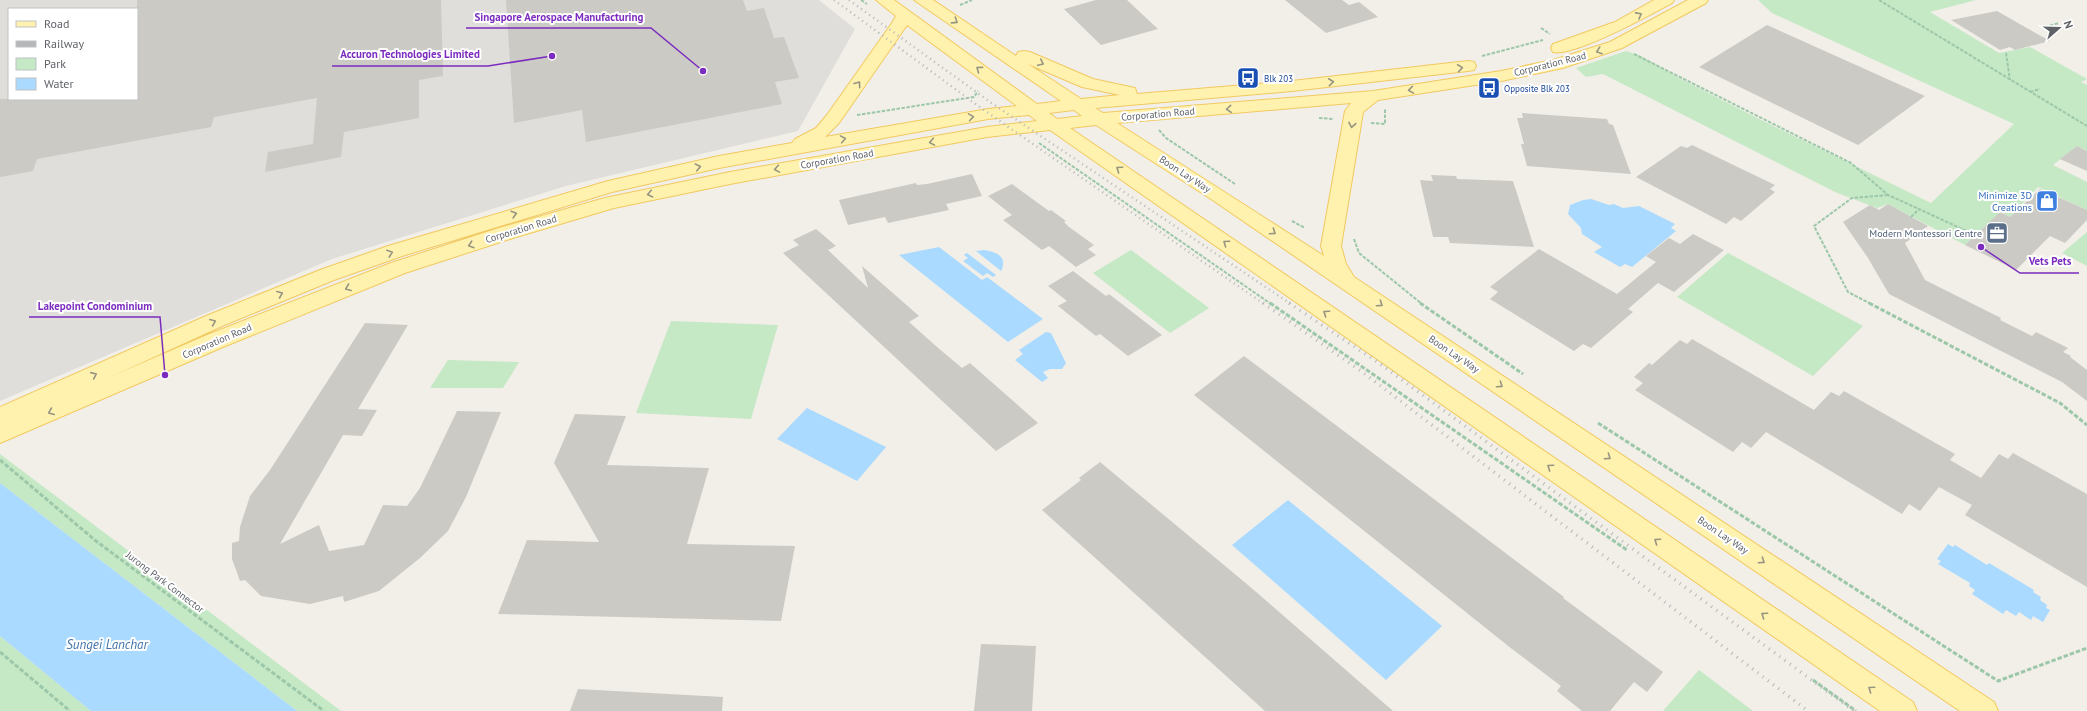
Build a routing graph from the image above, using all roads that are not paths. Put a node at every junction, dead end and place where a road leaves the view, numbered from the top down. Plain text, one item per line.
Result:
1 (884, 0) edge
2 (922, 0) edge
3 (1666, 0) edge
4 (1700, 0) edge
5 (904, 15) junction
6 (1618, 38) junction
7 (991, 45) junction
8 (1154, 96) junction
9 (1373, 96) junction
10 (1077, 104) junction
11 (1033, 109) junction
12 (1099, 119) junction
13 (1053, 124) junction
14 (987, 132) junction
15 (791, 149) junction
16 (1096, 153) junction
17 (1348, 283) junction
18 (0, 417) edge
19 (0, 434) edge
20 (1903, 711) edge
21 (1984, 711) edge

1 - 5 main road
2 -> 7 main road, Boon Lay Way
6 -> 3 main road, Corporation Road
4 - 6 main road, Corporation Road
11 -> 5 main road
15 -> 5 main road
8 -> 6 main road, Corporation Road
6 -> 9 main road, Corporation Road
7 -> 8 main road
7 - 10 main road, Boon Lay Way
8 - 10 main road, Corporation Road
9 -> 12 main road, Corporation Road
9 -> 17 main road
10 - 11 main road, Corporation Road
10 - 12 main road, Boon Lay Way
11 - 13 main road
15 -> 11 main road, Corporation Road
12 - 13 main road, Corporation Road
12 -> 17 main road, Boon Lay Way
13 - 14 main road, Corporation Road
13 - 16 main road
14 - 16 main road
14 -> 19 main road, Corporation Road
18 -> 15 main road, Corporation Road
20 -> 16 main road
17 -> 21 main road, Boon Lay Way

